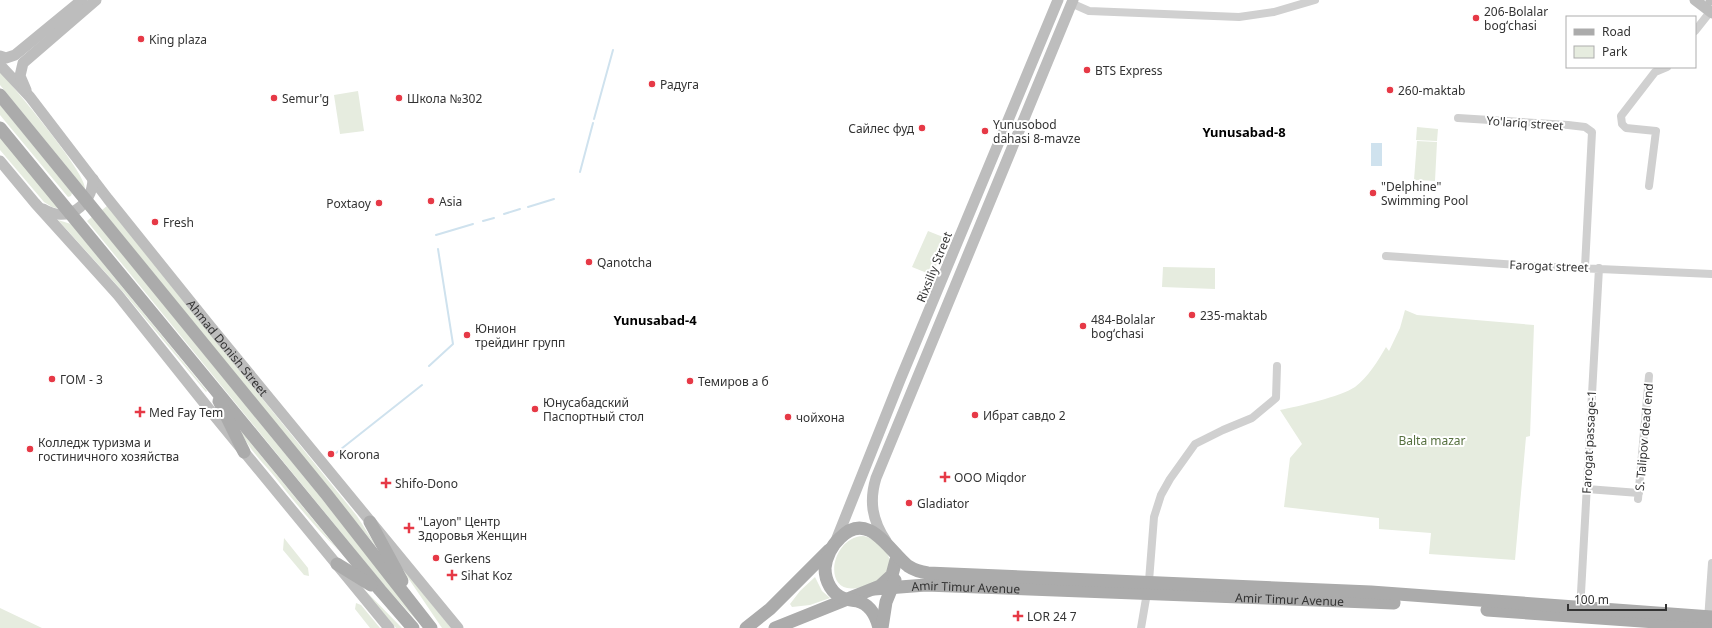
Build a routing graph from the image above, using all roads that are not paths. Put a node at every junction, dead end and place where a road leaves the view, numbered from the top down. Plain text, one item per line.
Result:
1 (82, 0) edge
2 (96, 0) edge
3 (1058, 0) edge
4 (1315, 0) edge
5 (1695, 0) edge
6 (1072, 2) edge
7 (1711, 6) edge
8 (1696, 29) edge
9 (1040, 42) junction
10 (1053, 47) junction
11 (0, 56) edge
12 (0, 65) edge
13 (1665, 68) edge
14 (0, 95) edge
15 (30, 97) junction
16 (1458, 118) dead end
17 (0, 128) edge
18 (0, 161) edge
19 (93, 179) junction
20 (1649, 186) dead end
21 (87, 200) junction
22 (36, 204) junction
23 (71, 213) junction
24 (1386, 256) dead end
25 (1585, 267) junction
26 (1599, 268) junction
27 (1712, 274) edge
28 (1277, 366) dead end
29 (1650, 376) dead end
30 (208, 380) junction
31 (885, 419) junction
32 (898, 424) junction
33 (244, 452) junction
34 (1587, 489) junction
35 (370, 522) junction
36 (887, 543) junction
37 (834, 545) junction
38 (896, 560) junction
39 (1712, 563) edge
40 (337, 564) junction
41 (893, 586) junction
42 (1148, 587) junction
43 (874, 589) junction
44 (380, 590) junction
45 (847, 599) junction
46 (418, 611) junction
47 (1580, 612) junction
48 (1646, 620) edge
49 (1709, 623) edge
50 (390, 628) edge
51 (413, 628) edge
52 (432, 628) edge
53 (458, 628) edge
54 (746, 628) edge
55 (775, 628) edge
56 (879, 628) edge
57 (882, 628) edge
58 (1141, 628) edge

1 - 11 main road
2 - 15 main road
3 - 9 main road, Rixsiliy Street
4 - 6 street
5 - 7 main road
6 - 10 main road
7 - 8 street
9 - 10 main road
9 - 31 main road, Rixsiliy Street
10 - 32 main road
12 - 15 main road, Ahmad Donish Street
13 - 20 street
14 - 21 main road, Ahmad Donish Street
15 - 19 main road, Ahmad Donish Street
16 - 25 street, Yo'lariq street
17 - 23 main road
18 - 22 main road
19 - 21 main road
19 - 35 main road, Ahmad Donish Street
21 - 23 main road
21 - 46 main road, Ahmad Donish Street
22 - 23 main road
22 - 33 main road
23 - 30 main road
24 - 25 street, Farogat street
25 - 26 street, Farogat street
26 - 27 street, Farogat street
26 - 34 street, Farogat passage-1
28 - 42 street
29 - 34 street, S. Talipov dead end
30 - 33 main road
30 - 44 main road
31 - 32 main road
31 - 37 main road, Rixsiliy Street
32 - 36 main road
33 - 40 main road
34 - 47 street, Farogat passage-1
35 - 46 main road
35 - 53 main road, Ahmad Donish Street
36 - 37 main road, Amir Timur Avenue
36 - 38 main road, Amir Timur Avenue
36 - 42 main road, Amir Timur Avenue
37 - 45 main road, Amir Timur Avenue
37 - 54 main road
38 - 41 main road, Amir Timur Avenue
38 - 43 main road
39 - 49 street
40 - 44 main road
40 - 50 main road
41 - 42 main road, Amir Timur Avenue
41 - 43 main road, Amir Timur Avenue
41 - 57 main road
42 - 47 main road, Amir Timur Avenue
42 - 58 street
43 - 45 main road
44 - 51 main road
45 - 55 main road
45 - 56 main road, Amir Timur Avenue
46 - 52 main road, Ahmad Donish Street
47 - 48 main road, Amir Timur Avenue
48 - 49 main road, Amir Timur Avenue

